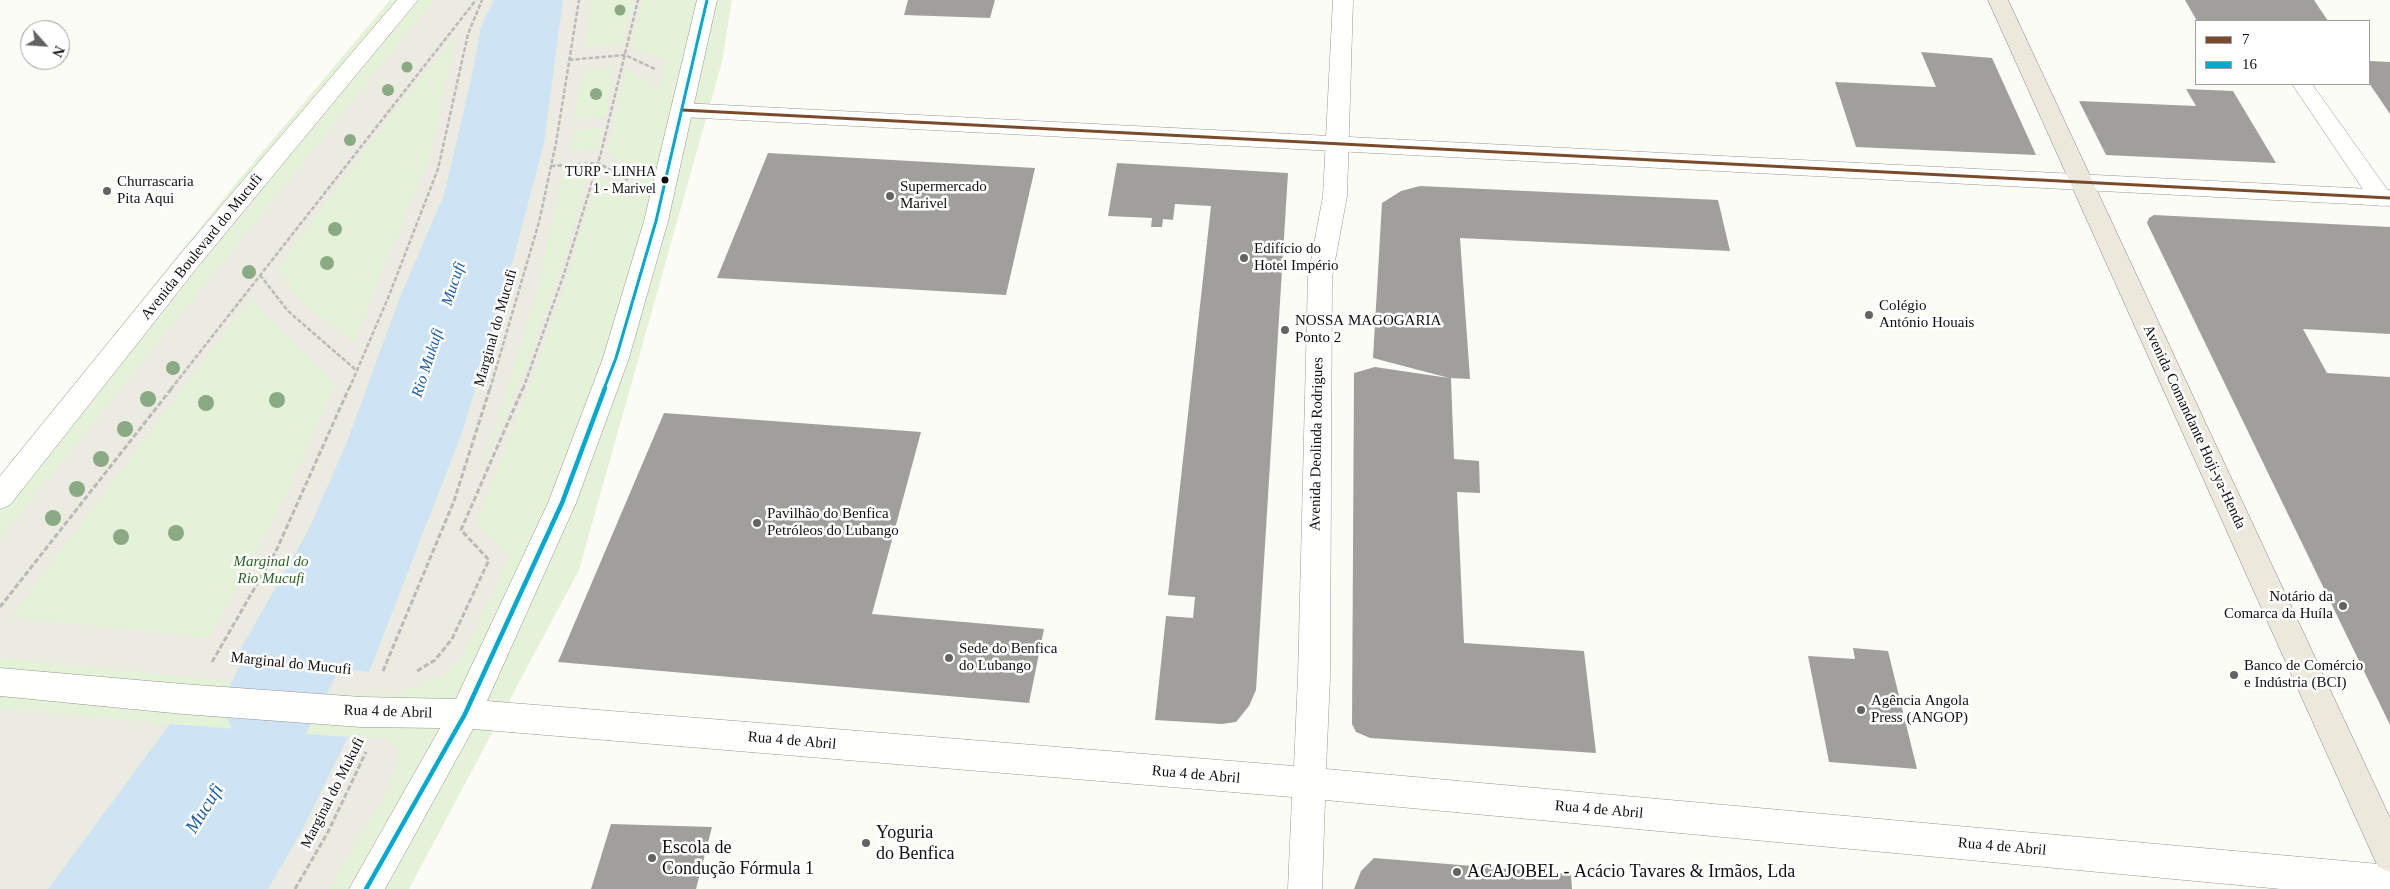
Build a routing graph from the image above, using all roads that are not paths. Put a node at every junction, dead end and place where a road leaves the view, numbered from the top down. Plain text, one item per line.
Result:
1 (408, 0) edge
2 (707, 0) edge
3 (1343, 0) edge
4 (1998, 0) edge
5 (2302, 85) edge
6 (682, 110) junction
7 (1338, 143) junction
8 (2083, 183) junction
9 (2385, 198) edge
10 (0, 497) edge
11 (0, 682) edge
12 (465, 714) junction
13 (1309, 783) junction
14 (2390, 855) edge
15 (2390, 882) edge
16 (366, 889) edge
17 (1305, 889) edge

1 - 10 street, Avenida Boulevard do Mucufi
2 - 6 street
3 - 7 street, Avenida Deolinda Rodrigues
4 - 8 main road, Avenida Comandante Hoji-ya-Henda
5 - 9 street
6 - 7 street
6 - 12 street
7 - 8 street
7 - 13 street, Avenida Deolinda Rodrigues
8 - 9 street
8 - 14 main road, Avenida Comandante Hoji-ya-Henda
11 - 12 street, Rua 4 de Abril
12 - 13 street, Rua 4 de Abril
12 - 16 street
13 - 15 street, Rua 4 de Abril
13 - 17 street, Avenida Deolinda Rodrigues

